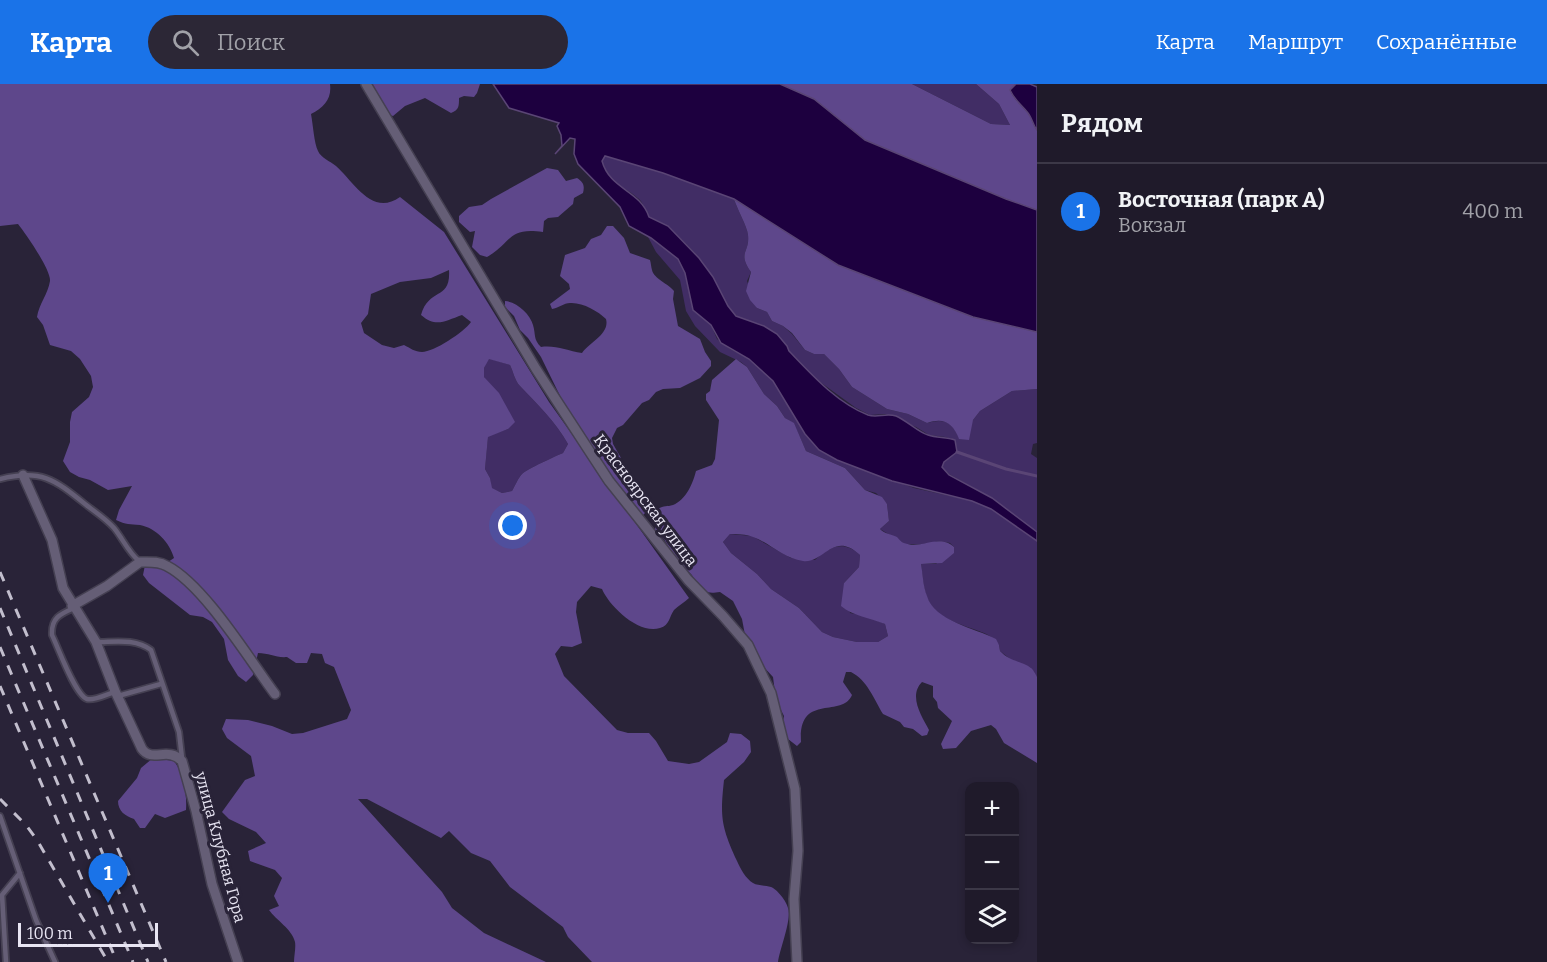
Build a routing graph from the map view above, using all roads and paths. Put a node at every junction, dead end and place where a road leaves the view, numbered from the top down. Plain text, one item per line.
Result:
1 (366, 84) edge
2 (23, 475) junction
3 (0, 479) edge
4 (140, 562) junction
5 (73, 607) junction
6 (96, 642) junction
7 (161, 684) junction
8 (117, 694) junction
9 (275, 694) dead end
10 (182, 761) junction
11 (0, 816) edge
12 (20, 873) junction
13 (6, 962) edge
14 (55, 962) edge
15 (238, 962) edge
16 (797, 962) edge

1 - 16 street, Красноярская улица
2 - 3 lane
2 - 4 lane
2 - 5 street, улица Клубная Гора
4 - 5 street
4 - 9 street
5 - 6 street, улица Клубная Гора
5 - 8 lane
6 - 7 lane
6 - 8 street, улица Клубная Гора
7 - 8 lane
7 - 10 lane
8 - 10 street, улица Клубная Гора
10 - 15 street, улица Клубная Гора
11 - 12 lane
12 - 13 lane
12 - 14 lane

